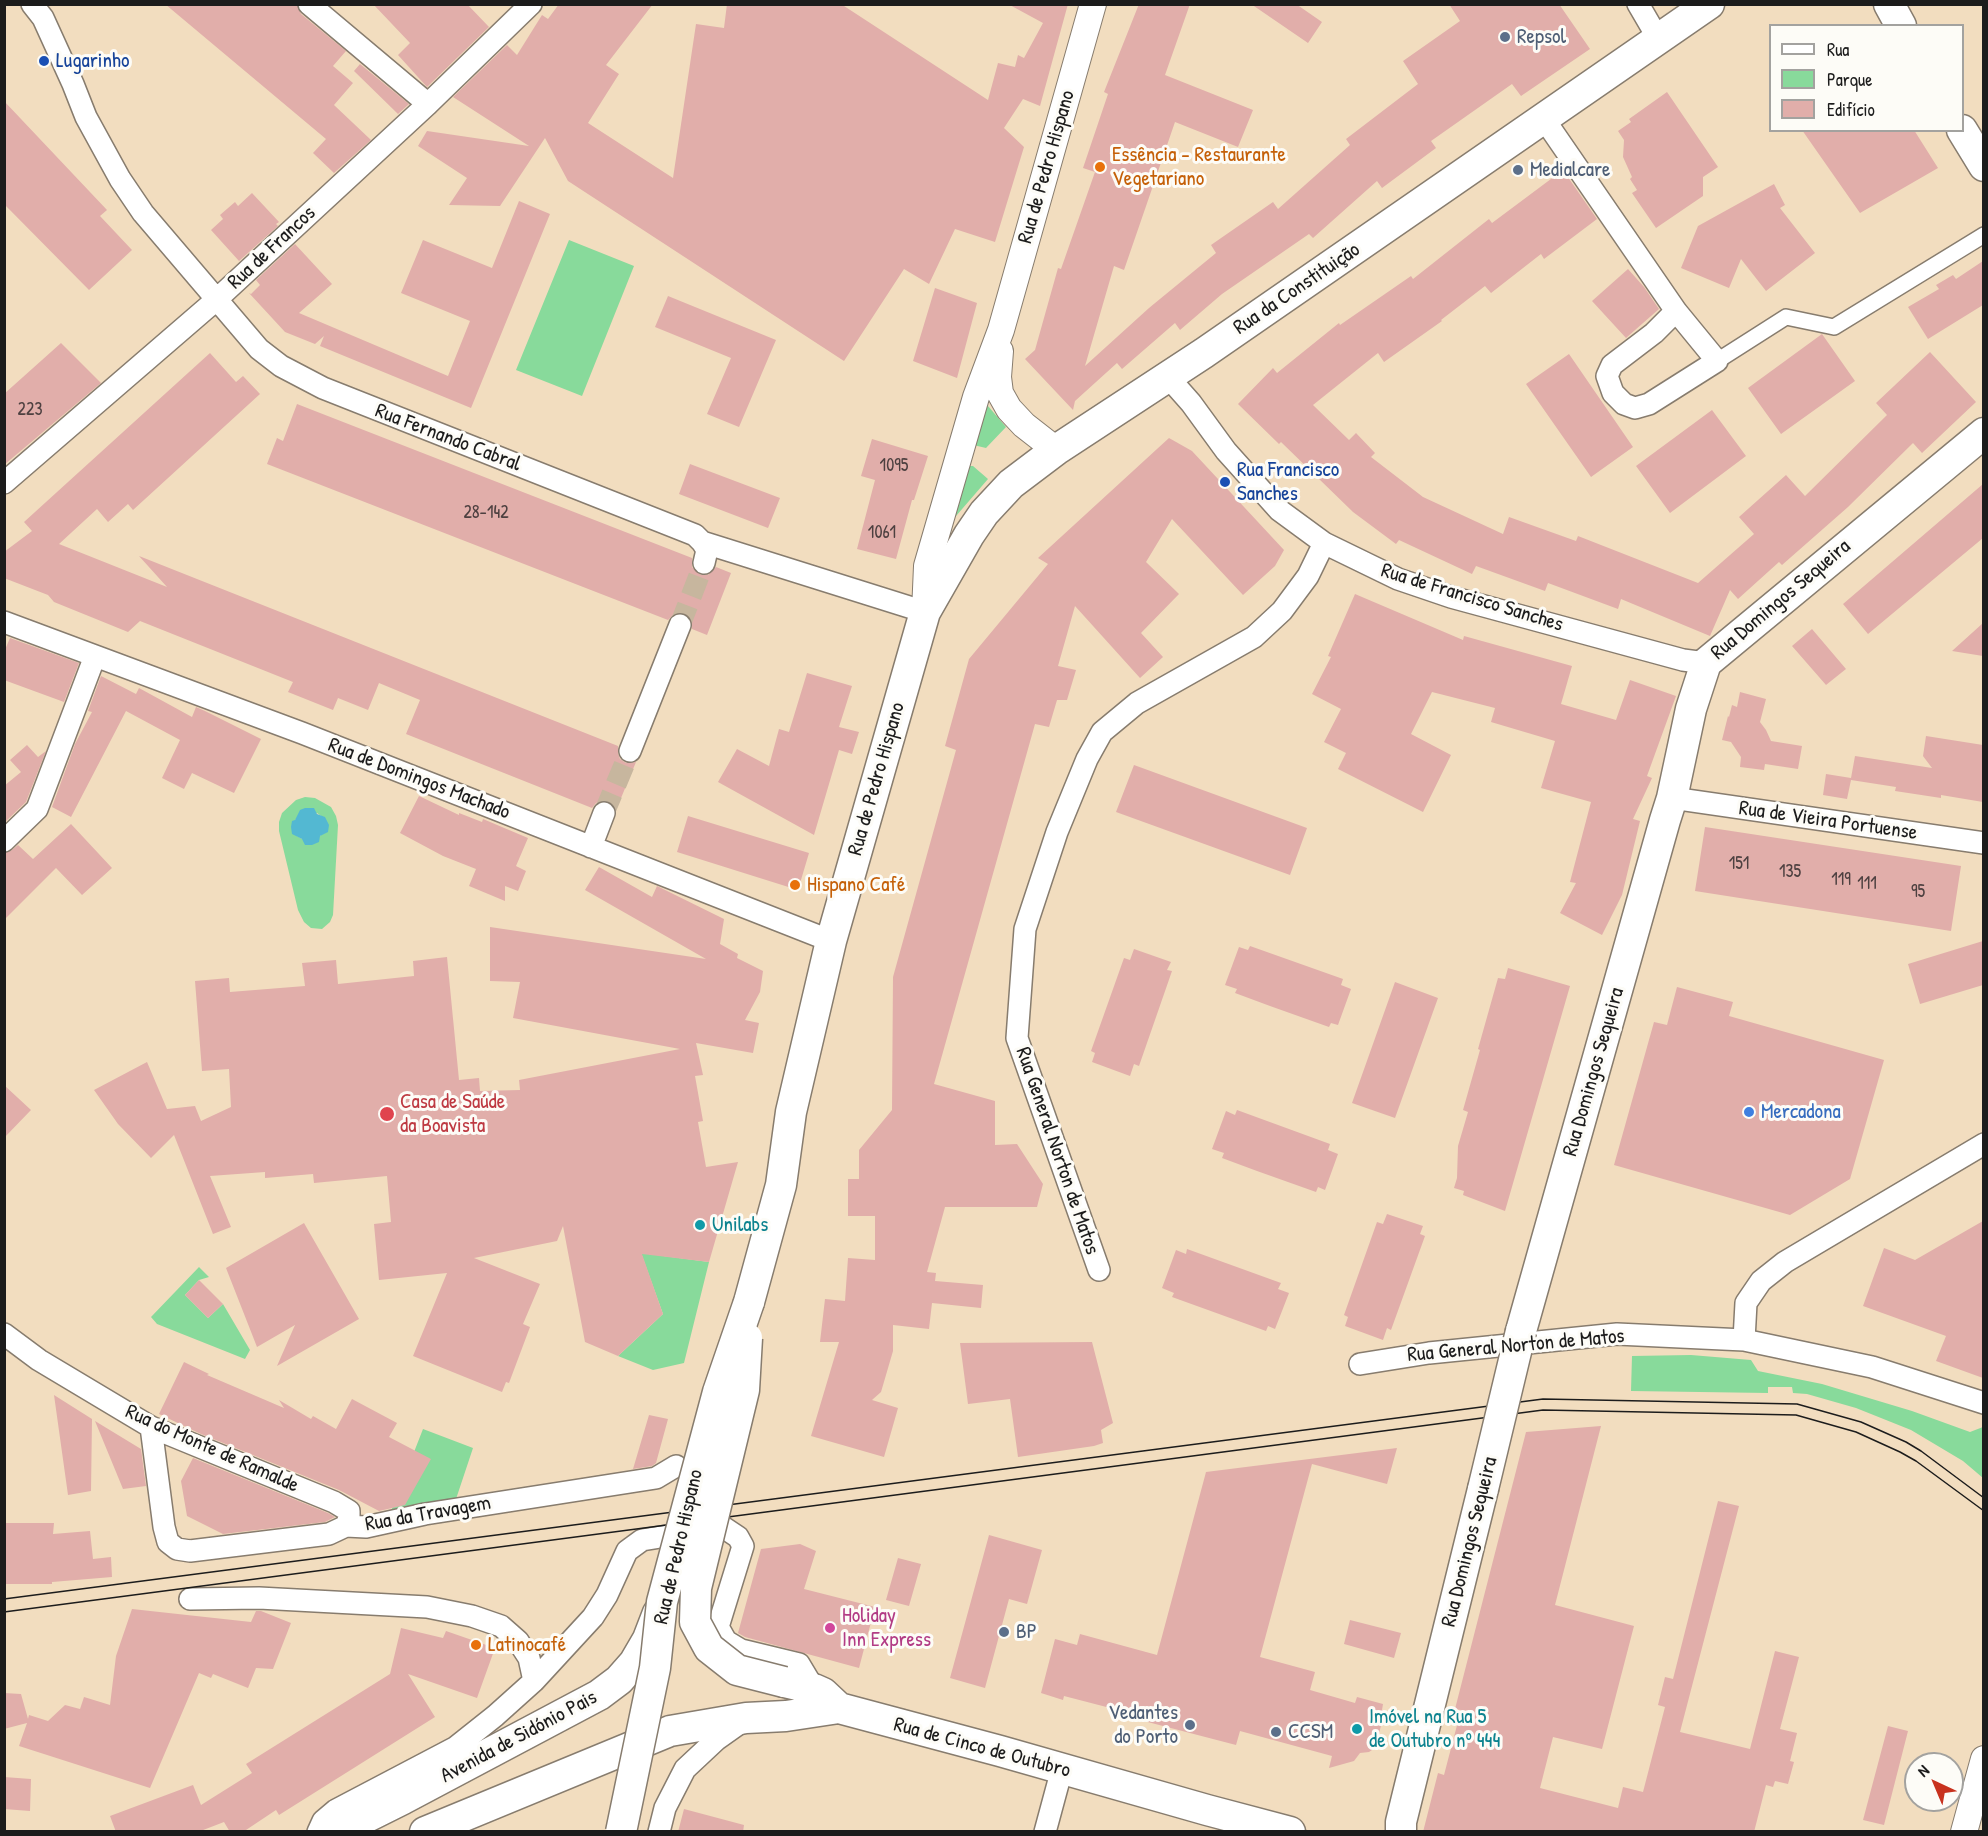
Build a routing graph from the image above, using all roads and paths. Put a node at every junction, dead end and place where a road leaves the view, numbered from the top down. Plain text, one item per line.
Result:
1 (32, 4) edge
2 (309, 4) edge
3 (1094, 4) edge
4 (1638, 4) edge
5 (1709, 4) edge
6 (1889, 4) edge
7 (520, 8) edge
8 (1900, 24) edge
9 (1659, 40) junction
10 (428, 105) junction
11 (1544, 119) junction
12 (1963, 132) edge
13 (1983, 166) edge
14 (1983, 236) edge
15 (216, 300) junction
16 (1676, 311) junction
17 (1001, 330) junction
18 (1717, 361) junction
19 (1168, 377) junction
20 (1983, 433) edge
21 (1056, 450) junction
22 (4, 483) edge
23 (702, 542) junction
24 (1324, 543) junction
25 (704, 563) tunnel mouth
26 (925, 612) junction
27 (4, 622) edge
28 (680, 625) tunnel mouth
29 (96, 656) junction
30 (1706, 663) junction
31 (630, 751) tunnel mouth
32 (1672, 798) junction
33 (604, 813) tunnel mouth
34 (4, 841) edge
35 (1983, 843) edge
36 (591, 847) junction
37 (831, 941) junction
38 (1983, 1144) edge
39 (1099, 1270) dead end
40 (749, 1302) junction
41 (4, 1335) edge
42 (1743, 1340) junction
43 (1360, 1364) dead end
44 (1983, 1403) edge
45 (151, 1427) junction
46 (676, 1466) dead end
47 (346, 1526) junction
48 (190, 1599) dead end
49 (662, 1602) junction
50 (534, 1681) junction
51 (814, 1689) junction
52 (839, 1708) junction
53 (746, 1718) junction
54 (670, 1731) joint
55 (1983, 1759) edge
56 (1062, 1769) junction
57 (318, 1832) edge
58 (337, 1832) edge
59 (425, 1832) edge
60 (621, 1832) edge
61 (659, 1832) edge
62 (1045, 1832) edge
63 (1290, 1832) edge
64 (1401, 1832) edge
65 (1964, 1832) edge

1 - 15 street, Rua Fernando Cabral
2 - 10 street
3 - 17 street, Rua de Pedro Hispano
4 - 9 street
5 - 9 main road, Rua da Constituição
6 - 8 main road
7 - 10 street, Rua de Francos
9 - 11 main road, Rua da Constituição
10 - 15 street, Rua de Francos
11 - 16 street
11 - 19 main road, Rua da Constituição
12 - 13 main road
14 - 18 street
15 - 22 street, Rua de Francos
15 - 23 street, Rua Fernando Cabral
16 - 18 street
16 - 18 street
17 - 21 street, Rua de Pedro Hispano
17 - 26 street, Rua de Pedro Hispano
19 - 21 main road, Rua da Constituição
19 - 24 street, Rua de Francisco Sanches
20 - 30 main road, Rua Domingos Sequeira
21 - 26 main road, Rua da Constituição
23 - 25 street
23 - 26 street, Rua Fernando Cabral
24 - 30 street, Rua de Francisco Sanches
24 - 39 street, Rua General Norton de Matos
26 - 37 main road, Rua de Pedro Hispano
27 - 29 street, Rua de Domingos Machado
28 - 31 street
29 - 34 street
29 - 36 street, Rua de Domingos Machado
30 - 32 main road, Rua Domingos Sequeira
32 - 35 street, Rua de Vieira Portuense
32 - 64 main road, Rua Domingos Sequeira, bridge
33 - 36 street
36 - 37 street, Rua de Domingos Machado
37 - 40 main road, Rua de Pedro Hispano
38 - 42 street
40 - 49 main road, Rua de Pedro Hispano, bridge
40 - 51 main road, Rua de Pedro Hispano, bridge
41 - 45 street, Rua do Monte de Ramalde
42 - 43 street, Rua General Norton de Matos
42 - 44 street, Rua General Norton de Matos
45 - 47 street, Rua do Monte de Ramalde
45 - 47 street, Rua da Travagem
46 - 47 street, Rua da Travagem
48 - 50 street
49 - 58 main road, Avenida de Sidónio Pais, bridge
49 - 60 main road, Rua de Pedro Hispano, bridge
50 - 51 street, Avenida de Sidónio Pais
50 - 57 street, Avenida de Sidónio Pais
51 - 52 main road, Rua de Pedro Hispano
52 - 53 main road, Rua de Cinco de Outubro
52 - 56 main road, Rua de Cinco de Outubro
53 - 54 main road, Rua de Cinco de Outubro
53 - 61 street
54 - 59 main road, Avenida de Sidónio Pais
55 - 65 street
56 - 62 street
56 - 63 main road, Rua de Cinco de Outubro

